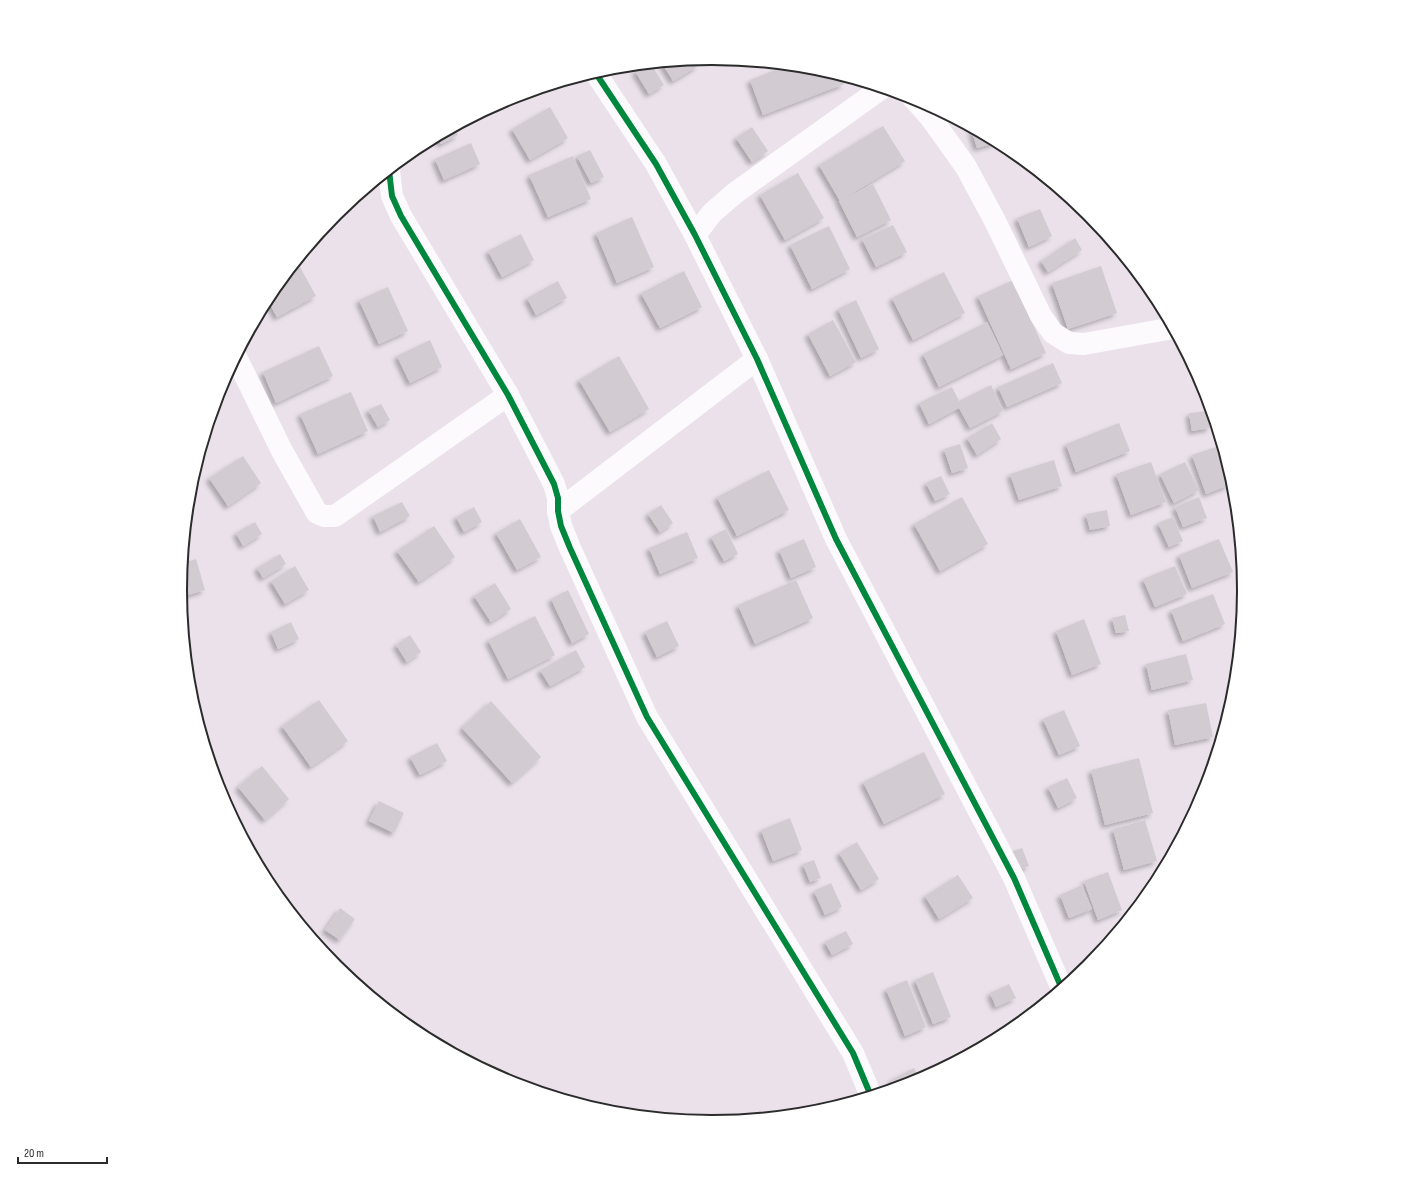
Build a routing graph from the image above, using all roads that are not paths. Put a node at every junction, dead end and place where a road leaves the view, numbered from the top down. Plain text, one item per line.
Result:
1 (599, 78) edge
2 (877, 92) edge
3 (923, 109) edge
4 (390, 177) edge
5 (695, 235) junction
6 (1168, 329) edge
7 (757, 359) junction
8 (239, 363) edge
9 (508, 395) junction
10 (558, 511) junction
11 (1060, 985) edge
12 (868, 1092) edge

1 - 5 street
2 - 5 street
3 - 6 street
4 - 9 street
5 - 7 street
7 - 10 street
7 - 11 street
8 - 9 street
9 - 10 street
10 - 12 street

